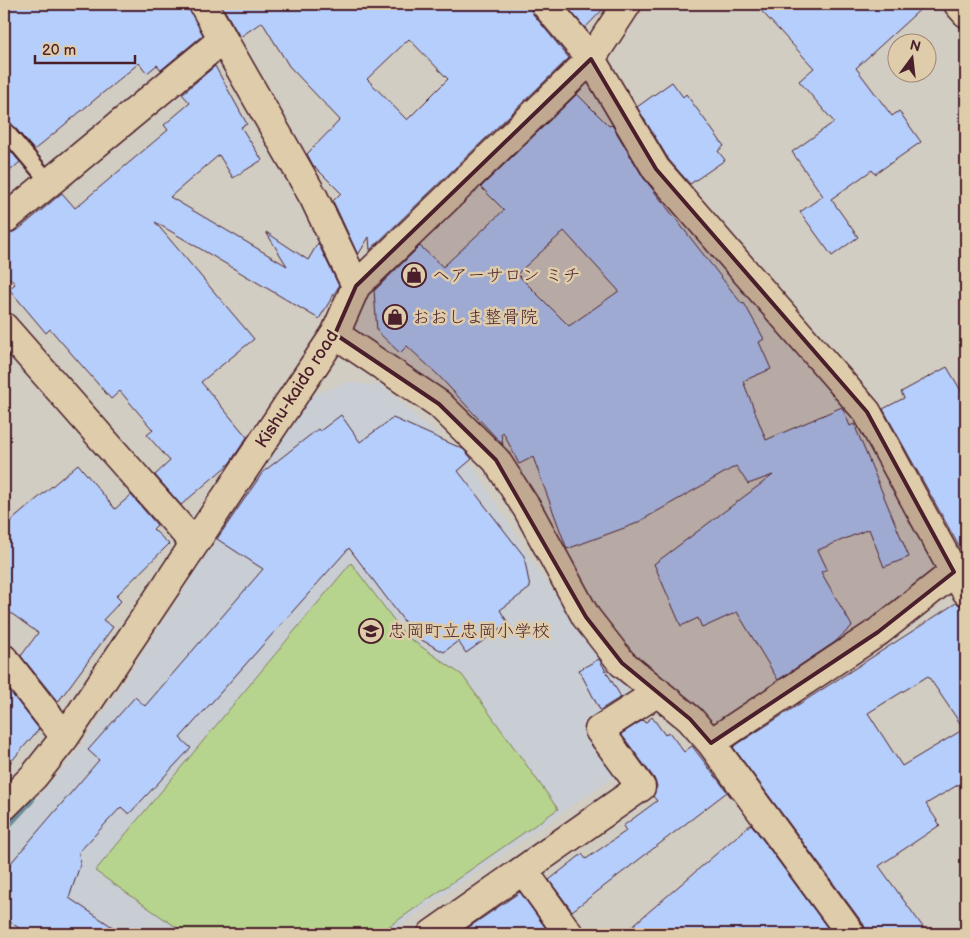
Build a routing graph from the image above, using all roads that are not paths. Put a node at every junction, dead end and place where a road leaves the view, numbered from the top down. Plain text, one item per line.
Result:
1 (204, 4) edge
2 (545, 4) edge
3 (627, 4) edge
4 (958, 4) edge
5 (966, 13) edge
6 (223, 39) junction
7 (591, 59) junction
8 (4, 129) edge
9 (49, 182) junction
10 (4, 220) edge
11 (356, 286) junction
12 (4, 327) edge
13 (335, 334) junction
14 (194, 543) junction
15 (960, 582) edge
16 (4, 659) edge
17 (658, 692) junction
18 (65, 736) junction
19 (711, 743) junction
20 (4, 806) edge
21 (523, 870) junction
22 (432, 934) edge
23 (569, 934) edge
24 (850, 934) edge

1 - 6 street
2 - 7 street
3 - 7 street, Kishu-kaido road
4 - 5 street
6 - 9 street
6 - 11 street
7 - 11 street, Kishu-kaido road
7 - 15 street
8 - 9 lane
9 - 10 street
11 - 13 street, Kishu-kaido road
12 - 14 street
13 - 14 street, Kishu-kaido road
13 - 17 street
14 - 18 street, Kishu-kaido road
15 - 19 street
16 - 18 street
17 - 19 street
17 - 21 street
18 - 20 street, Kishu-kaido road
19 - 24 street
21 - 22 street
21 - 23 street

